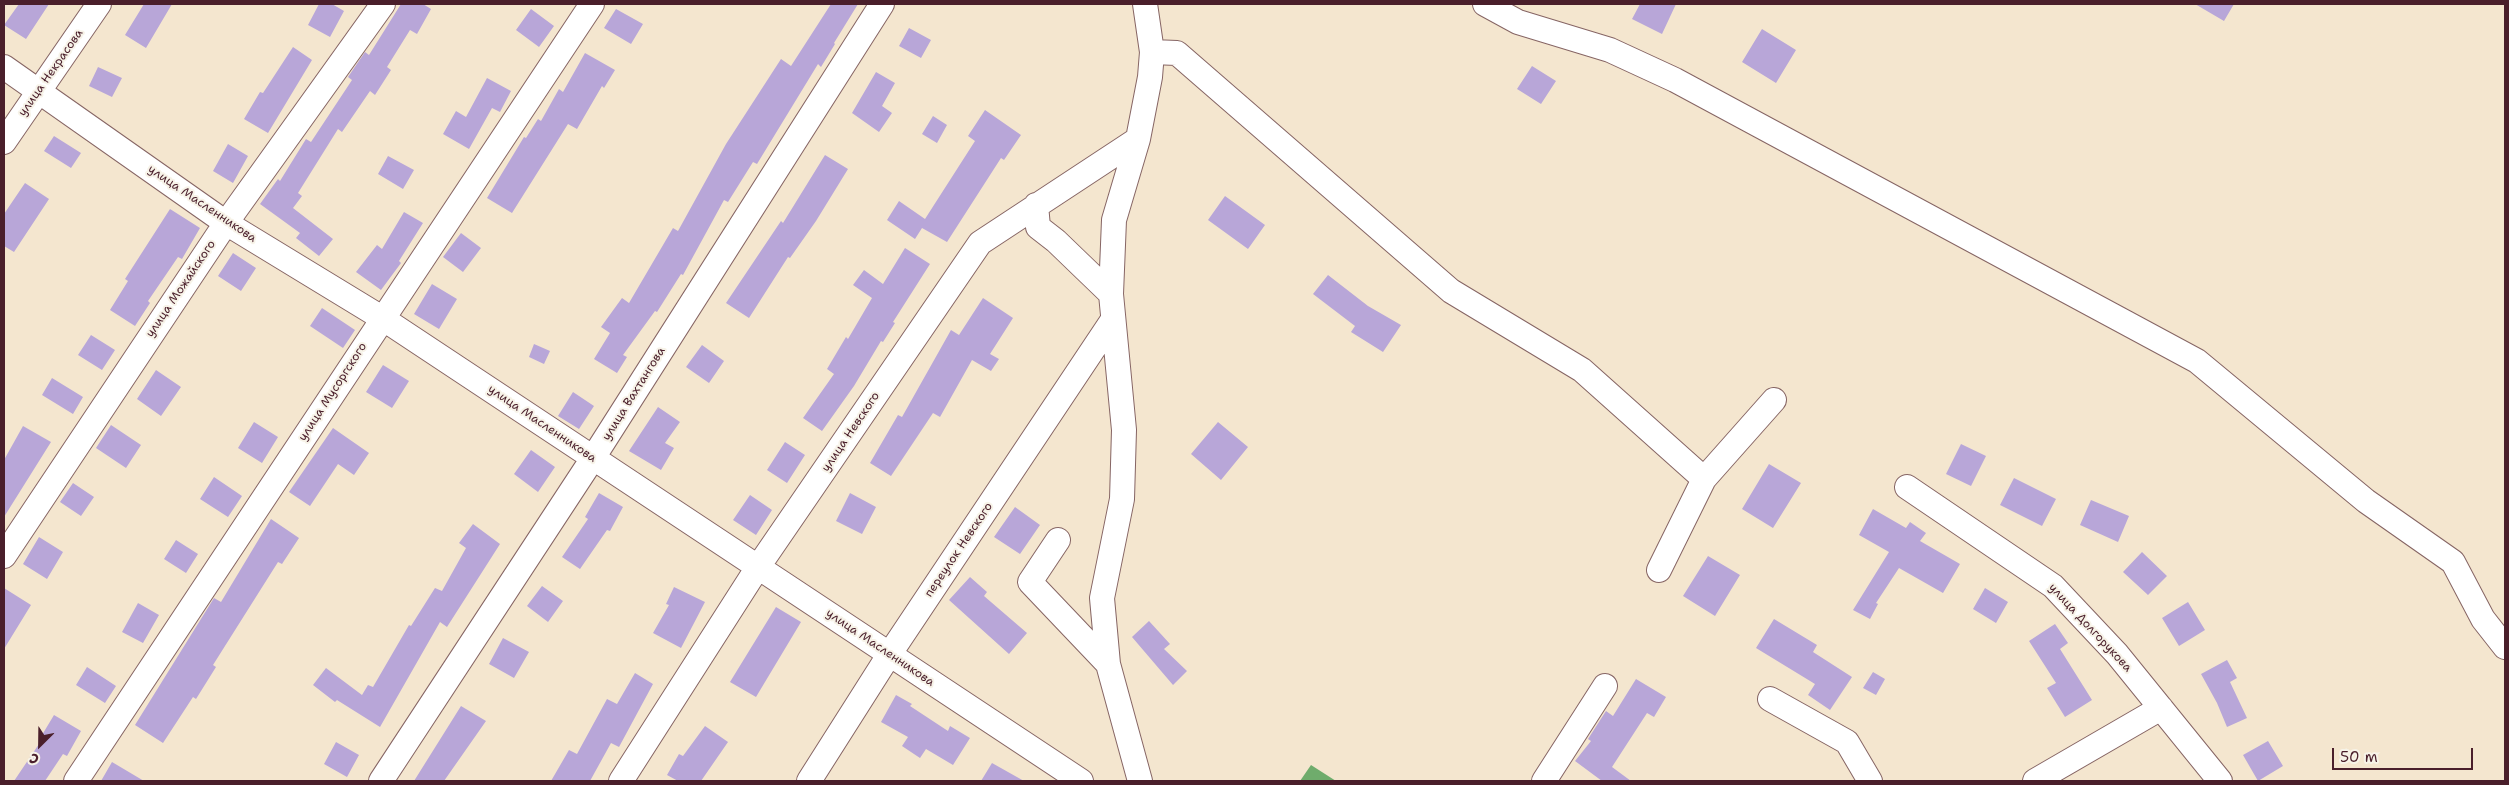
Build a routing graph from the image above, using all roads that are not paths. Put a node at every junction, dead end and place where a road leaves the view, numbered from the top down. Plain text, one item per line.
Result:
1 (99, 4) edge
2 (383, 4) edge
3 (592, 4) edge
4 (882, 4) edge
5 (1145, 4) edge
6 (1485, 4) edge
7 (1152, 52) junction
8 (4, 67) edge
9 (38, 90) junction
10 (1138, 139) junction
11 (4, 142) edge
12 (1036, 205) junction
13 (226, 223) junction
14 (1111, 294) junction
15 (382, 318) junction
16 (1112, 321) junction
17 (1774, 400) dead end
18 (593, 458) junction
19 (1704, 479) junction
20 (1907, 487) dead end
21 (1058, 540) dead end
22 (4, 556) edge
23 (758, 567) junction
24 (1659, 570) dead end
25 (2505, 647) edge
26 (889, 655) junction
27 (1108, 664) junction
28 (1605, 686) dead end
29 (1770, 699) dead end
30 (2160, 708) junction
31 (76, 781) edge
32 (381, 781) edge
33 (621, 781) edge
34 (809, 781) edge
35 (1081, 781) edge
36 (1140, 781) edge
37 (1544, 781) edge
38 (1870, 781) edge
39 (2035, 781) edge
40 (2220, 781) edge

1 - 9 street, улица Некрасова
2 - 13 street, улица Можайского
3 - 15 street, улица Мусоргского
4 - 18 street, улица Вахтангова
5 - 7 street
6 - 25 street
7 - 10 street
7 - 19 street
8 - 9 street, улица Масленникова
9 - 11 street, улица Некрасова
9 - 13 street, улица Масленникова
10 - 12 street, улица Невского
10 - 14 street
12 - 14 street
12 - 23 street, улица Невского
13 - 15 street, улица Масленникова
13 - 22 street, улица Можайского
14 - 16 street
15 - 18 street, улица Масленникова
15 - 31 street, улица Мусоргского
16 - 26 street, переулок Невского
16 - 27 street
17 - 19 street
18 - 23 street, улица Масленникова
18 - 32 street, улица Вахтангова
19 - 24 street
20 - 30 street, улица Долгорукова
21 - 27 street
23 - 26 street, улица Масленникова
23 - 33 street, улица Невского
26 - 34 street, переулок Невского
26 - 35 street, улица Масленникова
27 - 36 street
28 - 37 street
29 - 38 street
30 - 39 street
30 - 40 street, улица Долгорукова

